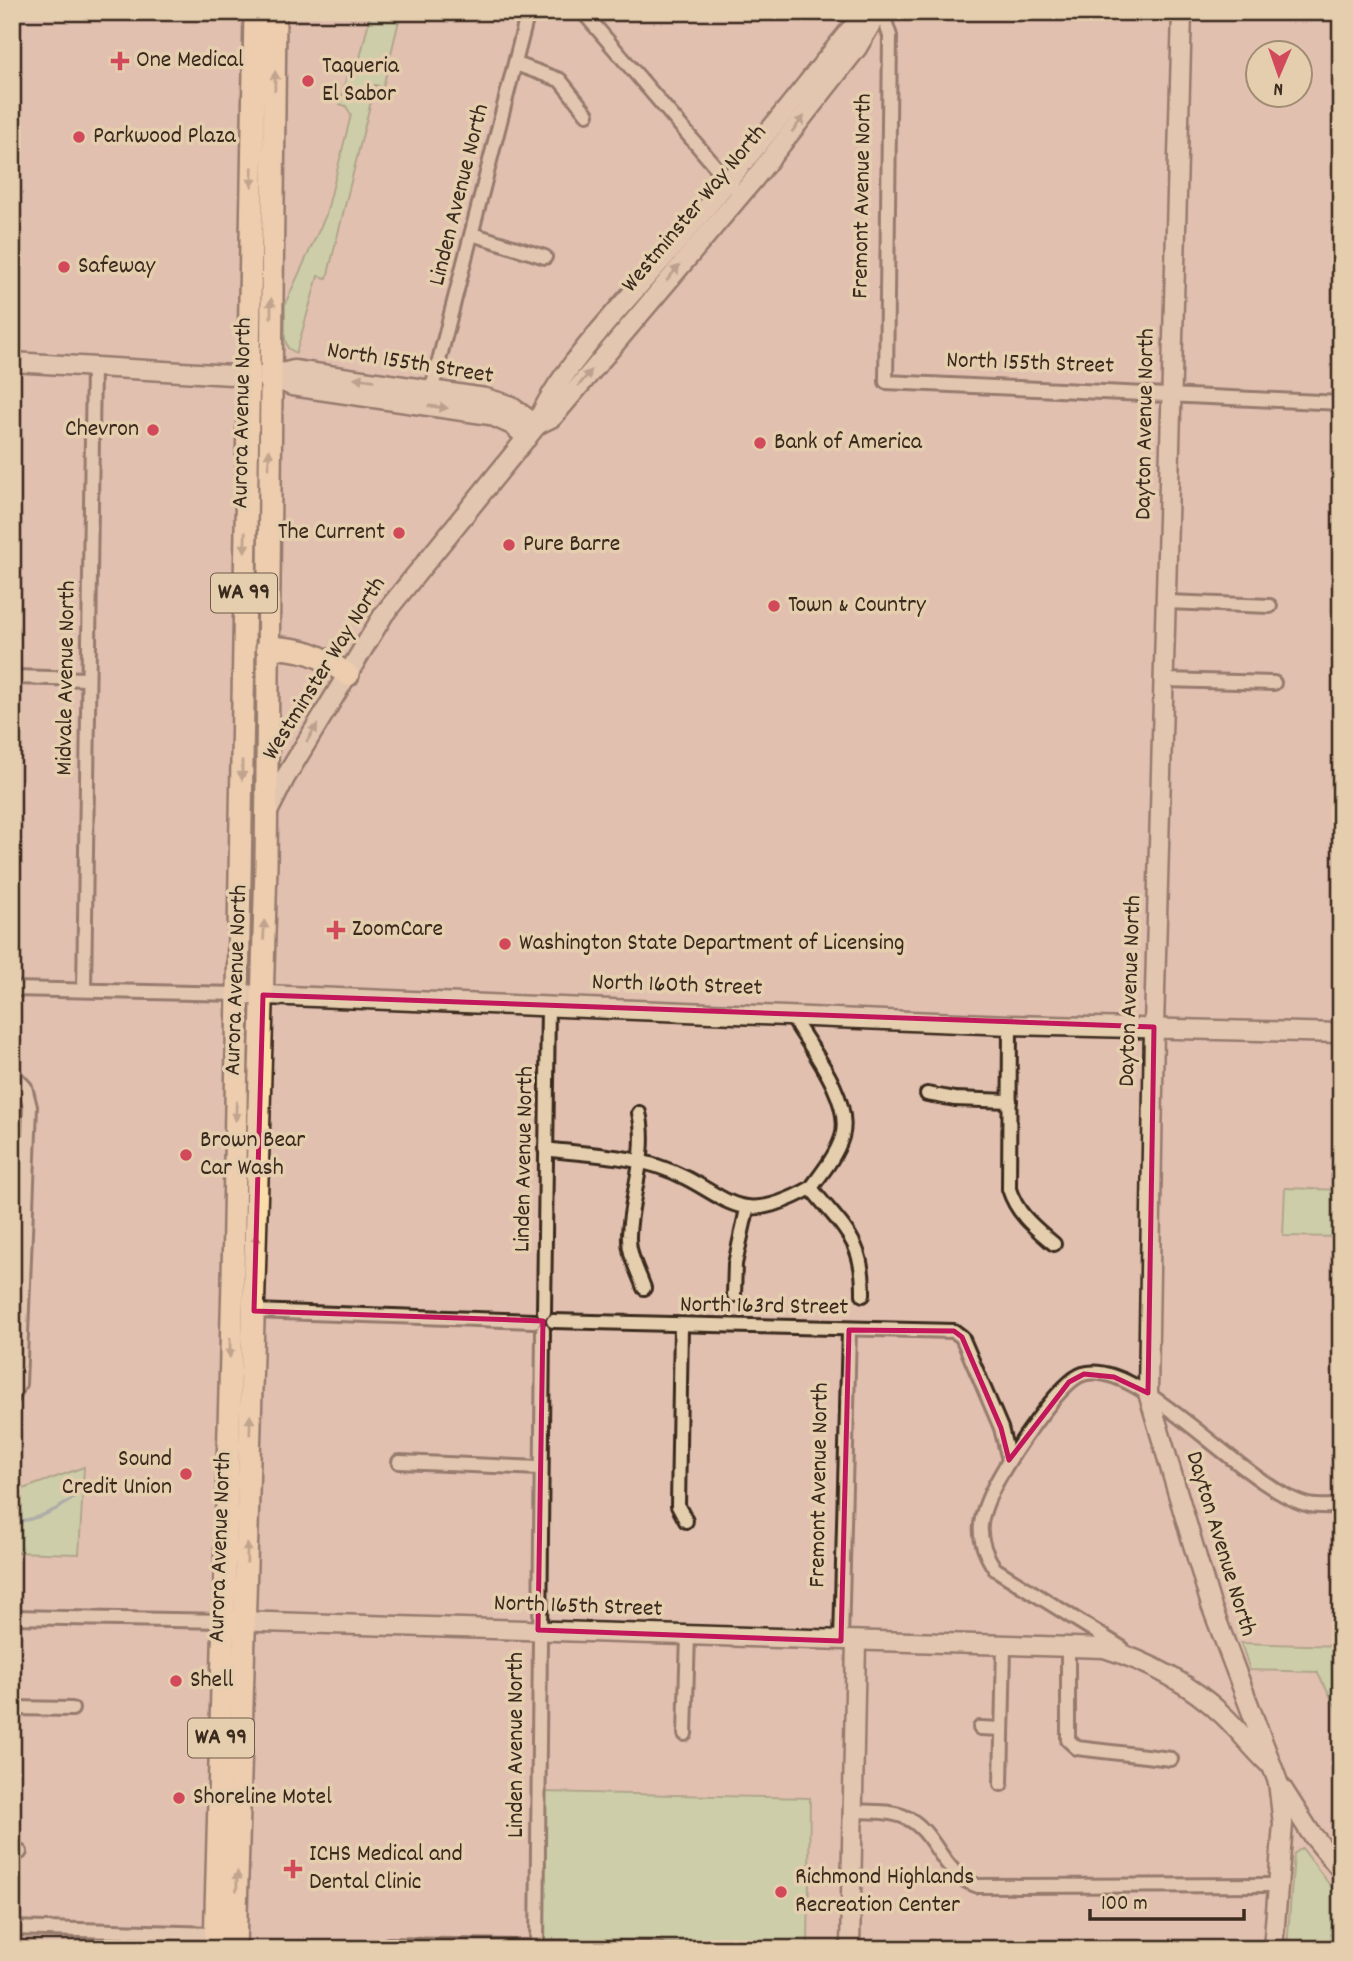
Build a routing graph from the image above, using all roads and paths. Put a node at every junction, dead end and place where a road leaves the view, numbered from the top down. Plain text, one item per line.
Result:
1 (255, 12) edge
2 (275, 12) edge
3 (528, 12) edge
4 (583, 12) edge
5 (878, 12) edge
6 (1182, 12) edge
7 (516, 64) junction
8 (587, 114) dead end
9 (734, 189) junction
10 (472, 234) junction
11 (545, 257) dead end
12 (12, 362) edge
13 (93, 367) junction
14 (260, 376) junction
15 (886, 382) joint
16 (432, 388) junction
17 (1171, 394) junction
18 (1341, 402) edge
19 (532, 431) junction
20 (1167, 602) junction
21 (1270, 606) dead end
22 (267, 647) junction
23 (348, 675) junction
24 (12, 677) edge
25 (88, 679) junction
26 (1165, 680) junction
27 (1274, 683) dead end
28 (267, 814) junction
29 (12, 989) edge
30 (83, 990) junction
31 (238, 994) junction
32 (262, 995) junction
33 (548, 1006) junction
34 (790, 1014) junction
35 (1010, 1025) junction
36 (1154, 1027) junction
37 (1341, 1033) edge
38 (13, 1074) edge
39 (927, 1094) dead end
40 (1010, 1101) junction
41 (639, 1113) dead end
42 (545, 1149) junction
43 (638, 1161) junction
44 (811, 1188) junction
45 (747, 1209) junction
46 (1054, 1244) dead end
47 (644, 1288) dead end
48 (734, 1295) dead end
49 (863, 1295) dead end
50 (254, 1311) junction
51 (543, 1321) junction
52 (681, 1326) junction
53 (849, 1331) junction
54 (1149, 1393) junction
55 (12, 1398) edge
56 (1009, 1460) junction
57 (399, 1462) dead end
58 (540, 1468) junction
59 (1341, 1506) edge
60 (686, 1521) dead end
61 (12, 1616) edge
62 (235, 1622) junction
63 (538, 1630) junction
64 (688, 1635) junction
65 (848, 1641) junction
66 (1004, 1646) junction
67 (1068, 1646) junction
68 (1140, 1659) junction
69 (12, 1708) edge
70 (1250, 1708) junction
71 (72, 1709) dead end
72 (1231, 1725) junction
73 (980, 1728) dead end
74 (1002, 1729) junction
75 (685, 1734) dead end
76 (1171, 1759) dead end
77 (1274, 1774) junction
78 (1001, 1784) dead end
79 (851, 1811) junction
80 (1306, 1825) junction
81 (1283, 1829) junction
82 (1341, 1870) edge
83 (1278, 1885) junction
84 (12, 1928) edge
85 (215, 1941) edge
86 (388, 1947) edge
87 (537, 1947) edge
88 (235, 1949) edge
89 (658, 1949) edge
90 (850, 1949) edge
91 (1273, 1949) edge

1 -> 14 highway, Aurora Avenue North / WA 99
14 -> 2 highway, Aurora Avenue North / WA 99
3 - 7 street, Linden Avenue North
4 - 9 street
5 - 9 street, Westminster Way North
5 - 15 street, Fremont Avenue North
6 - 17 street, Dayton Avenue North
7 - 8 street
7 - 10 street, Linden Avenue North
9 - 19 street, Westminster Way North
10 - 11 street
10 - 16 street, Linden Avenue North
12 - 13 street, North 155th Street
13 - 14 street, North 155th Street
13 - 25 street, Midvale Avenue North
16 -> 14 street, North 155th Street
14 -> 19 street, North 155th Street
22 -> 14 highway, Aurora Avenue North / WA 99
14 -> 31 highway, Aurora Avenue North / WA 99
15 - 17 street, North 155th Street
16 - 19 street, North 155th Street
17 - 18 street, North 155th Street
17 - 20 street, Dayton Avenue North
19 - 23 street, Westminster Way North
20 - 21 street
20 - 26 street, Dayton Avenue North
22 - 23 highway
22 - 28 highway, Aurora Avenue North / WA 99
28 -> 23 street, Westminster Way North
24 - 25 street
25 - 30 street, Midvale Avenue North
26 - 27 street
26 - 36 street, Dayton Avenue North
32 -> 28 highway, Aurora Avenue North / WA 99
29 - 30 street, North 160th Street
30 - 31 street, North 160th Street
31 - 32 street, North 160th Street
31 -> 62 highway, Aurora Avenue North / WA 99
32 - 33 street, North 160th Street
50 -> 32 highway, Aurora Avenue North / WA 99
33 - 34 street, North 160th Street
33 - 42 street, Linden Avenue North
34 - 35 street, North 160th Street
34 - 44 street
35 - 36 street, North 160th Street
35 - 40 street
36 - 37 street, North 160th Street
36 - 54 street, Dayton Avenue North
38 - 55 street
39 - 40 street
40 - 46 street
41 - 43 street
42 - 43 street
42 - 51 street, Linden Avenue North
43 - 45 street
43 - 47 street
44 - 45 street
44 - 49 street
45 - 48 street
50 - 51 street, North 163rd Street
62 -> 50 highway, Aurora Avenue North / WA 99
51 - 52 street, North 163rd Street
51 - 58 street, Linden Avenue North
52 - 53 street, North 163rd Street
52 - 60 street
53 - 56 street, North 163rd Street
53 - 65 street, Fremont Avenue North
54 - 56 street
54 - 59 street
54 - 70 street, Dayton Avenue North
56 - 68 street
57 - 58 street
58 - 63 street, Linden Avenue North
61 - 62 street, North 165th Street
62 - 63 street, North 165th Street
62 - 85 highway, Aurora Avenue North / WA 99
88 -> 62 highway, Aurora Avenue North / WA 99
63 - 64 street, North 165th Street
63 - 87 street, Linden Avenue North
64 - 65 street, North 165th Street
64 - 75 street
65 - 66 street, North 165th Street
65 - 79 street, Fremont Avenue North
66 - 67 street, North 165th Street
66 - 74 street
67 - 68 street, North 165th Street
67 - 76 street
68 - 72 street, North 165th Street
69 - 71 street
70 - 72 street
70 - 77 street, Dayton Avenue North
72 - 77 street, North 165th Street
73 - 74 street
74 - 78 street
77 - 80 street
77 - 81 street, Dayton Avenue North
79 - 83 street
79 - 90 street, Fremont Avenue North
80 - 81 street
80 - 82 street
81 - 83 street, Dayton Avenue North
83 - 91 street, Dayton Avenue North
84 - 85 street
86 - 87 street
87 - 89 street

